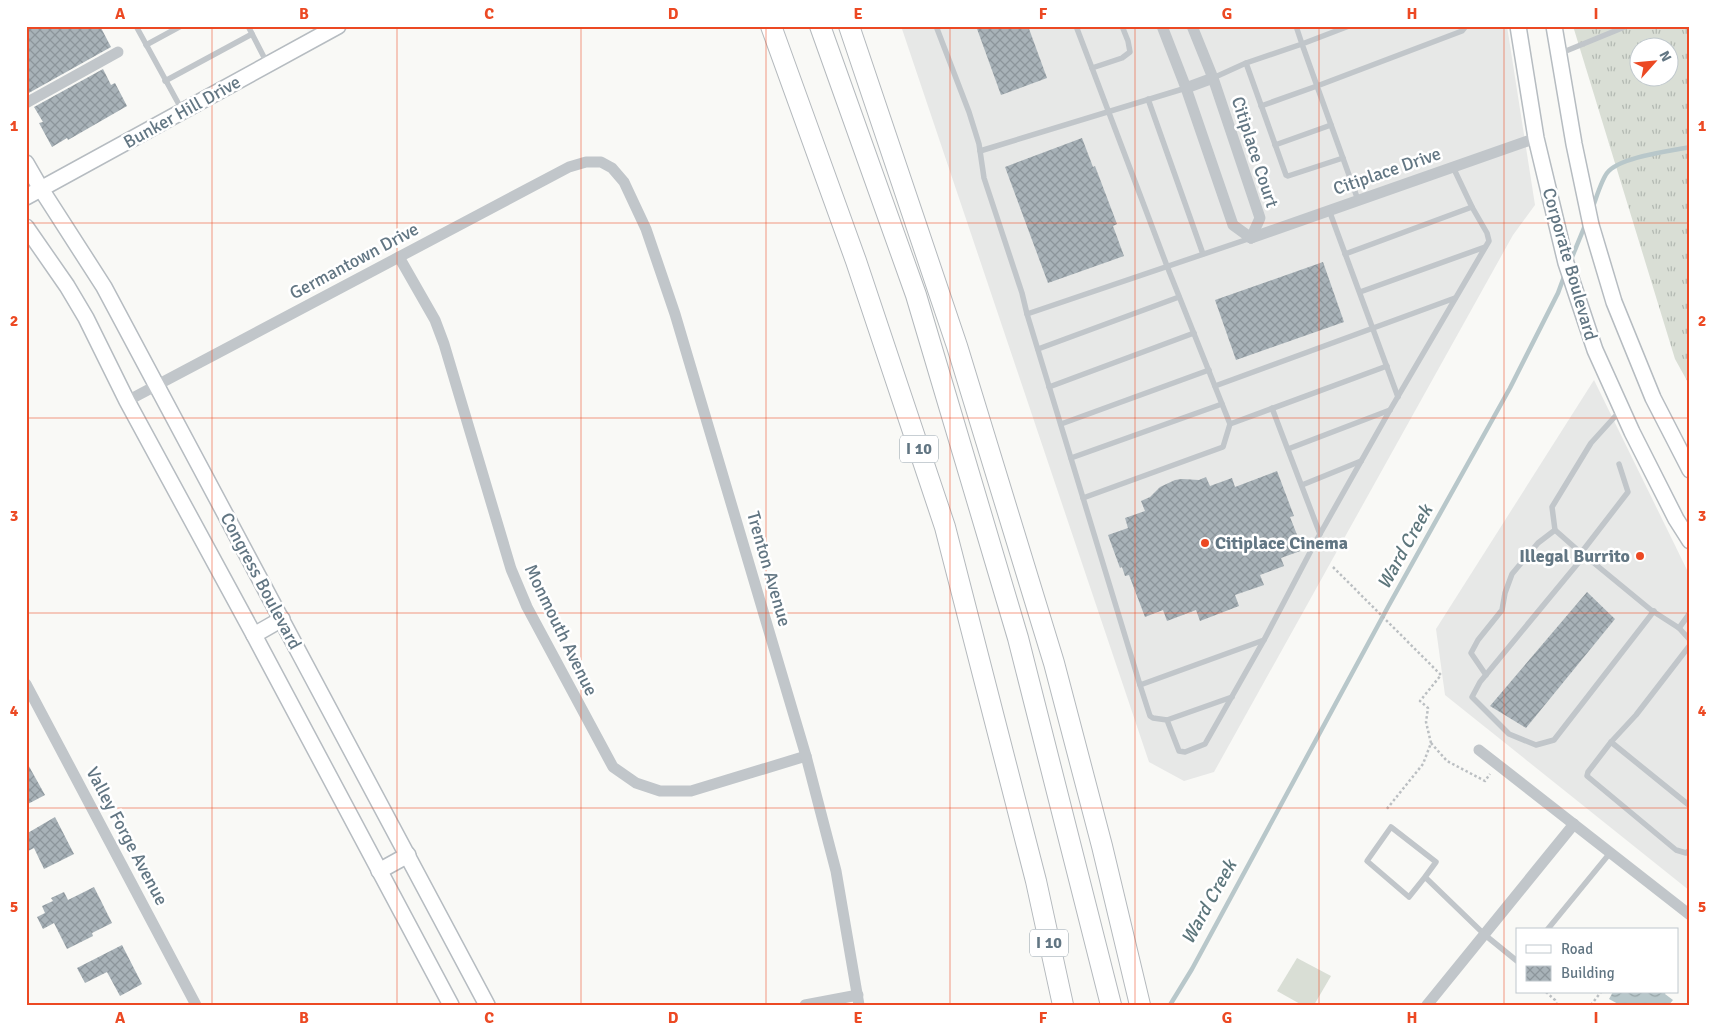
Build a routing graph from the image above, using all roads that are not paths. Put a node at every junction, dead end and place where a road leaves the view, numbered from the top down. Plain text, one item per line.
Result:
1 (136, 26) edge
2 (181, 26) edge
3 (248, 26) edge
4 (338, 26) edge
5 (772, 26) edge
6 (820, 26) edge
7 (849, 26) edge
8 (936, 26) edge
9 (1076, 26) edge
10 (1122, 26) edge
11 (1162, 26) edge
12 (1192, 26) edge
13 (1296, 26) edge
14 (1349, 26) edge
15 (1466, 26) edge
16 (1518, 26) edge
17 (1554, 26) edge
18 (1627, 26) edge
19 (252, 34) junction
20 (1302, 44) junction
21 (146, 45) junction
22 (118, 52) dead end
23 (1559, 53) junction
24 (1246, 64) junction
25 (268, 65) junction
26 (1092, 68) junction
27 (1212, 78) junction
28 (166, 81) junction
29 (1317, 86) junction
30 (1186, 88) junction
31 (1148, 99) junction
32 (26, 103) edge
33 (1261, 106) junction
34 (183, 112) junction
35 (1108, 112) junction
36 (1331, 125) junction
37 (1536, 138) junction
38 (1276, 145) junction
39 (980, 151) junction
40 (1343, 158) junction
41 (601, 162) joint
42 (26, 164) edge
43 (1453, 167) junction
44 (41, 189) junction
45 (26, 197) edge
46 (1358, 200) junction
47 (1472, 207) junction
48 (1329, 210) junction
49 (26, 227) edge
50 (1250, 238) junction
51 (1485, 247) junction
52 (1204, 254) junction
53 (1345, 254) junction
54 (399, 257) junction
55 (1167, 266) junction
56 (1360, 292) junction
57 (1180, 297) junction
58 (1455, 298) junction
59 (1027, 314) junction
60 (1373, 328) junction
61 (1194, 333) junction
62 (1038, 349) junction
63 (1387, 366) junction
64 (1209, 370) junction
65 (157, 386) junction
66 (1215, 386) junction
67 (1049, 387) junction
68 (1398, 397) junction
69 (127, 401) junction
70 (1222, 404) junction
71 (1272, 408) junction
72 (1622, 409) junction
73 (1390, 410) junction
74 (1061, 424) junction
75 (1230, 424) junction
76 (1288, 449) junction
77 (1071, 458) junction
78 (1362, 461) junction
79 (1619, 464) dead end
80 (1690, 470) edge
81 (1302, 485) junction
82 (1083, 498) junction
83 (1555, 530) junction
84 (1320, 534) junction
85 (1690, 541) edge
86 (1583, 554) junction
87 (1654, 611) junction
88 (1690, 613) edge
89 (282, 619) junction
90 (1680, 628) junction
91 (254, 635) junction
92 (1264, 640) junction
93 (1690, 640) edge
94 (1690, 645) edge
95 (1486, 675) junction
96 (26, 684) edge
97 (1140, 685) junction
98 (1232, 697) junction
99 (1167, 720) junction
100 (1612, 742) junction
101 (1479, 750) dead end
102 (806, 756) junction
103 (1690, 806) edge
104 (1574, 824) junction
105 (1690, 850) edge
106 (1610, 853) junction
107 (408, 855) junction
108 (379, 871) junction
109 (1425, 877) junction
110 (1688, 911) edge
111 (1549, 928) edge
112 (1485, 934) junction
113 (1516, 960) edge
114 (858, 1000) edge
115 (196, 1005) edge
116 (451, 1005) edge
117 (487, 1005) edge
118 (805, 1005) edge
119 (1063, 1005) edge
120 (1111, 1005) edge
121 (1140, 1005) edge
122 (1427, 1005) edge

1 - 21 lane
2 - 21 lane
3 - 19 lane
4 - 25 street, Bunker Hill Drive
5 - 119 highway, I 10
6 - 120 highway, I 10
7 - 121 highway
8 - 39 lane
9 - 26 lane
10 - 26 lane
11 - 30 street
12 - 27 street, Citiplace Court
13 - 20 lane
14 - 20 lane
15 - 29 lane
16 - 37 street, Corporate Boulevard
17 - 23 street, Corporate Boulevard
18 - 23 lane
19 - 25 lane
19 - 28 lane
20 - 24 lane
20 - 29 lane
21 - 28 lane
22 - 32 street
23 - 80 street, Corporate Boulevard
24 - 27 lane
24 - 33 lane
25 - 34 street, Bunker Hill Drive
26 - 35 lane
27 - 30 street
27 - 50 street, Citiplace Court
28 - 34 lane
29 - 33 lane
29 - 36 lane
30 - 31 lane
30 - 50 street
31 - 35 lane
31 - 52 lane
33 - 38 lane
34 - 44 street, Bunker Hill Drive
35 - 39 lane
35 - 55 lane
36 - 38 lane
36 - 40 lane
37 - 43 street, Citiplace Drive
37 - 72 street, Corporate Boulevard
38 - 40 lane
39 - 59 lane
40 - 46 lane
41 - 54 street, Germantown Drive
41 - 102 street, Trenton Avenue
42 - 44 street, Congress Boulevard
43 - 46 street, Citiplace Drive
43 - 47 lane
44 - 45 street, Bunker Hill Drive
44 - 65 street, Congress Boulevard
46 - 48 street, Citiplace Drive
47 - 51 lane
47 - 53 lane
48 - 50 street, Citiplace Drive
48 - 53 lane
49 - 69 street, Congress Boulevard
50 - 52 lane
51 - 56 lane
51 - 58 lane
52 - 55 lane
53 - 56 lane
54 - 65 street, Germantown Drive
54 - 102 street, Monmouth Avenue
55 - 57 lane
55 - 59 lane
56 - 60 lane
57 - 61 lane
57 - 62 lane
58 - 60 lane
58 - 68 lane
59 - 62 lane
60 - 63 lane
60 - 66 lane
61 - 64 lane
61 - 67 lane
62 - 67 lane
63 - 68 lane
63 - 71 lane
64 - 66 lane
64 - 74 lane
65 - 69 street, Germantown Drive
65 - 89 street, Congress Boulevard
66 - 70 lane
67 - 74 lane
68 - 73 lane
69 - 91 street, Congress Boulevard
70 - 75 lane
70 - 77 lane
71 - 75 lane
71 - 76 lane
72 - 83 lane
72 - 85 street, Corporate Boulevard
73 - 76 lane
73 - 78 lane
74 - 77 lane
75 - 82 lane
76 - 81 lane
77 - 82 lane
78 - 81 lane
78 - 84 lane
79 - 86 lane
81 - 84 lane
82 - 97 lane
83 - 86 lane
83 - 95 lane
84 - 92 lane
86 - 87 lane
86 - 95 lane
87 - 90 lane
87 - 95 lane
88 - 90 lane
89 - 91 street
89 - 107 street, Congress Boulevard
90 - 93 lane
91 - 108 street, Congress Boulevard
92 - 97 lane
92 - 98 lane
94 - 100 lane
96 - 115 street, Valley Forge Avenue
97 - 99 lane
98 - 99 lane
98 - 99 lane
100 - 103 lane
100 - 105 lane
101 - 104 street
102 - 114 street, Trenton Avenue
104 - 106 street
104 - 112 street
106 - 110 street
106 - 111 lane
107 - 108 street
107 - 117 street, Congress Boulevard
108 - 116 street, Congress Boulevard
109 - 109 lane
109 - 112 lane
112 - 113 lane
112 - 122 street
114 - 118 street

